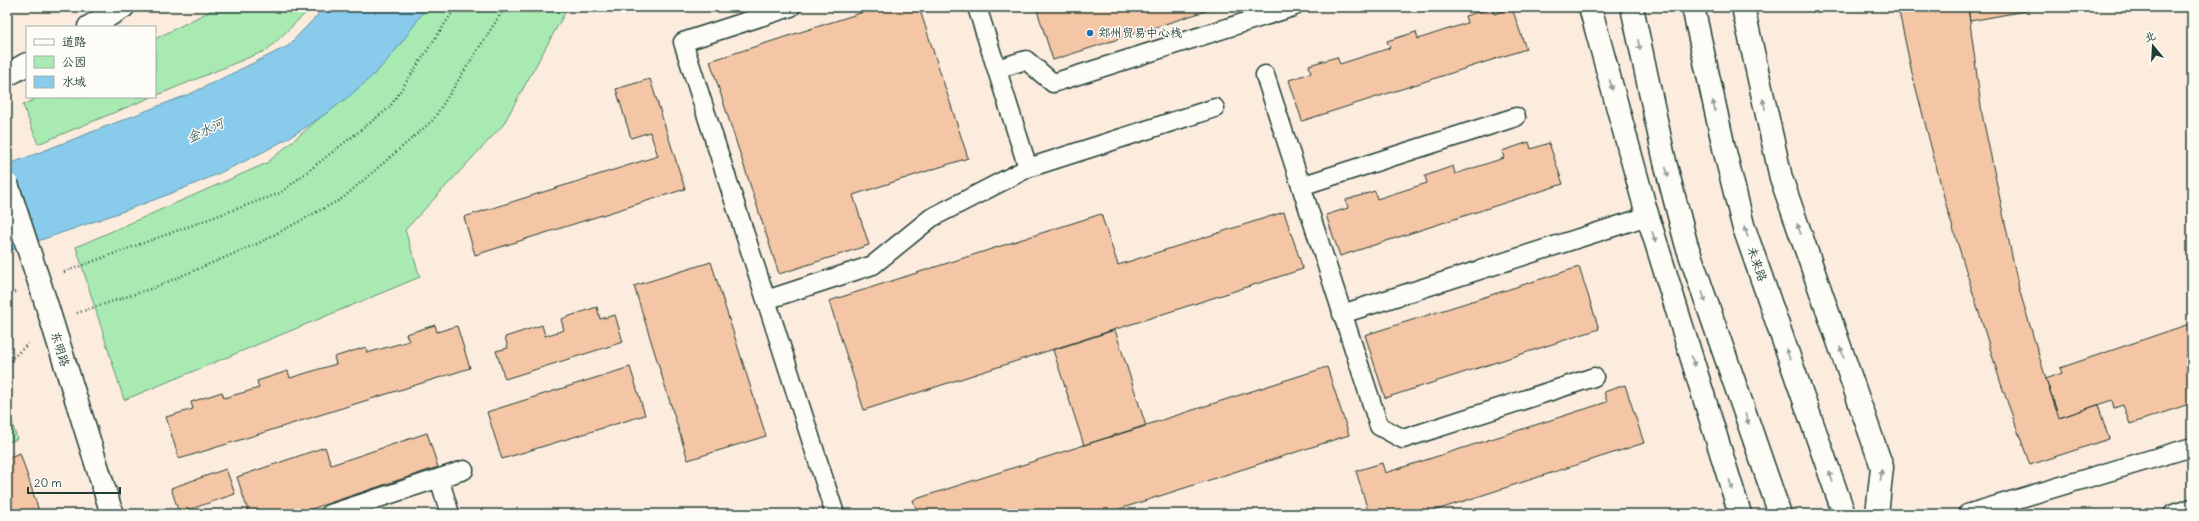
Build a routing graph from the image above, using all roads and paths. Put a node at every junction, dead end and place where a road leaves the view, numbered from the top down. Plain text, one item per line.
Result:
1 (123, 7) edge
2 (456, 7) edge
3 (505, 7) edge
4 (791, 7) edge
5 (977, 7) edge
6 (1293, 7) edge
7 (1590, 7) edge
8 (1632, 7) edge
9 (1693, 7) edge
10 (1743, 7) edge
11 (91, 26) edge
12 (26, 65) edge
13 (997, 69) junction
14 (1265, 75) dead end
15 (7, 76) edge
16 (1215, 108) dead end
17 (1516, 117) dead end
18 (1028, 168) junction
19 (7, 184) edge
20 (1301, 186) junction
21 (1648, 216) junction
22 (62, 273) dead end
23 (21, 290) dead end
24 (7, 296) edge
25 (766, 300) junction
26 (49, 314) junction
27 (1342, 314) junction
28 (1594, 377) dead end
29 (2192, 447) edge
30 (464, 470) dead end
31 (439, 478) junction
32 (2002, 508) edge
33 (2192, 508) edge
34 (112, 514) edge
35 (330, 514) edge
36 (450, 514) edge
37 (835, 514) edge
38 (1740, 514) edge
39 (1780, 514) edge
40 (1844, 514) edge
41 (1877, 514) edge
42 (1968, 514) edge
43 (2173, 514) edge

1 - 11 main road
2 - 22 path
3 - 26 path
4 - 25 lane
5 - 13 lane
6 - 13 lane
7 -> 21 main road
8 -> 39 main road
40 -> 9 main road, 未来路
41 -> 10 main road
12 - 15 main road
13 - 18 lane
14 - 20 lane
16 - 18 lane
17 - 20 lane
18 - 25 lane
19 - 26 main road, 东明路, bridge
20 - 27 lane
21 - 27 lane
21 -> 38 main road
23 - 24 path
25 - 37 lane
26 - 34 main road, 东明路
27 - 28 lane
29 - 32 lane
30 - 31 lane
31 - 35 lane
31 - 36 lane
32 - 42 lane
33 - 43 lane

